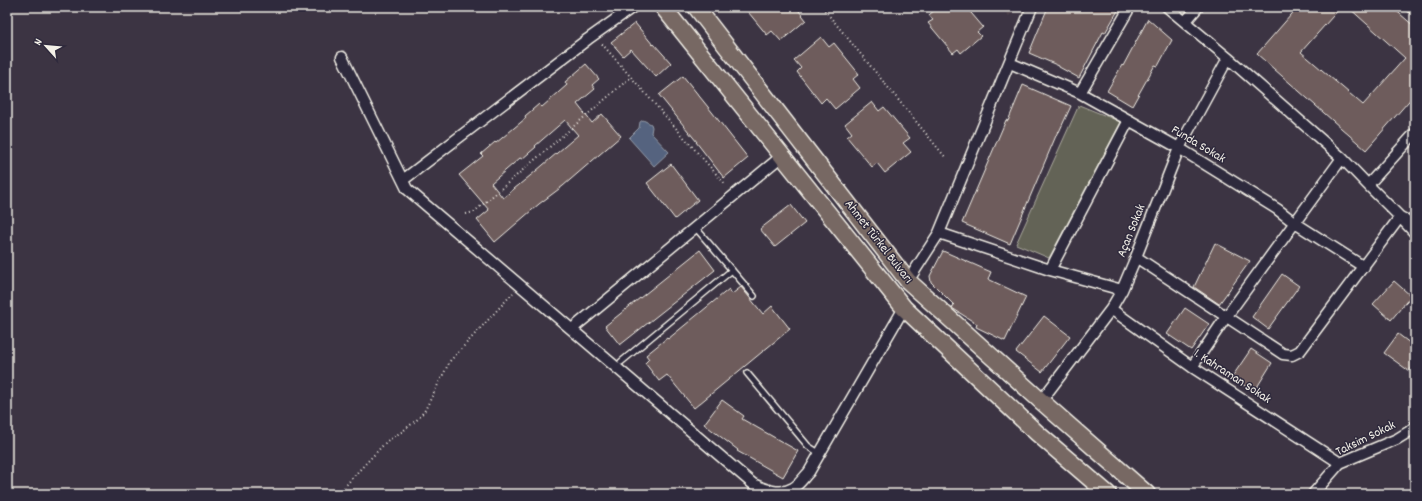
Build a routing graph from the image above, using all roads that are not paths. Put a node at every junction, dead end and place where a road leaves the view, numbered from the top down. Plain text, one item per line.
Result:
1 (633, 7) edge
2 (663, 7) edge
3 (696, 7) edge
4 (1032, 7) edge
5 (1130, 7) edge
6 (1167, 7) edge
7 (1198, 7) edge
8 (1412, 7) edge
9 (1415, 10) edge
10 (1185, 22) junction
11 (342, 57) dead end
12 (1228, 58) junction
13 (1010, 63) junction
14 (1080, 93) junction
15 (1129, 120) junction
16 (1415, 132) edge
17 (1179, 148) junction
18 (783, 155) junction
19 (1342, 158) junction
20 (403, 180) junction
21 (1368, 185) junction
22 (1400, 217) junction
23 (1296, 223) junction
24 (1415, 226) edge
25 (695, 227) junction
26 (939, 233) junction
27 (1415, 233) edge
28 (1136, 257) junction
29 (1364, 267) junction
30 (732, 270) junction
31 (1050, 270) junction
32 (908, 281) junction
33 (1122, 290) junction
34 (754, 296) dead end
35 (904, 308) junction
36 (1111, 309) junction
37 (1226, 317) junction
38 (572, 329) junction
39 (621, 362) dead end
40 (1192, 367) junction
41 (748, 373) dead end
42 (1041, 401) junction
43 (1415, 426) edge
44 (820, 453) junction
45 (1340, 463) junction
46 (1108, 494) edge
47 (1146, 494) edge
48 (1313, 494) edge

1 - 20 street
2 - 18 main road, Ahmet Türkel Bulvarı
3 - 32 main road, Ahmet Türkel Bulvarı
4 - 13 street
5 - 14 street
6 - 10 street
7 - 10 street
8 - 9 street
10 - 12 street
11 - 20 street
12 - 17 street, Açan Sokak
12 - 19 street
13 - 14 street, Funda Sokak
13 - 26 street
14 - 15 street, Funda Sokak
15 - 17 street, Funda Sokak
15 - 31 street
16 - 21 street
17 - 23 street, Funda Sokak
17 - 28 street, Açan Sokak
18 - 25 street
18 - 35 main road, Ahmet Türkel Bulvarı
19 - 21 street
19 - 23 street
20 - 38 street
21 - 22 street
22 - 24 street
22 - 27 street
22 - 29 street
23 - 29 street, Funda Sokak
23 - 37 street
25 - 30 lane
25 - 38 street
26 - 31 street
26 - 32 street
28 - 33 street, Açan Sokak
28 - 37 street
29 - 37 street
30 - 34 lane
30 - 39 lane
31 - 33 street
32 - 42 main road, Ahmet Türkel Bulvarı
33 - 36 street, Açan Sokak
35 - 44 street
35 - 46 main road, Ahmet Türkel Bulvarı
36 - 40 street, 1. Kahraman Sokak
36 - 42 street, Açan Sokak
37 - 40 street
38 - 44 street
40 - 45 street, 1. Kahraman Sokak
41 - 44 lane
42 - 47 main road, Ahmet Türkel Bulvarı
43 - 45 street, Taksim Sokak
45 - 48 street, Taksim Sokak

